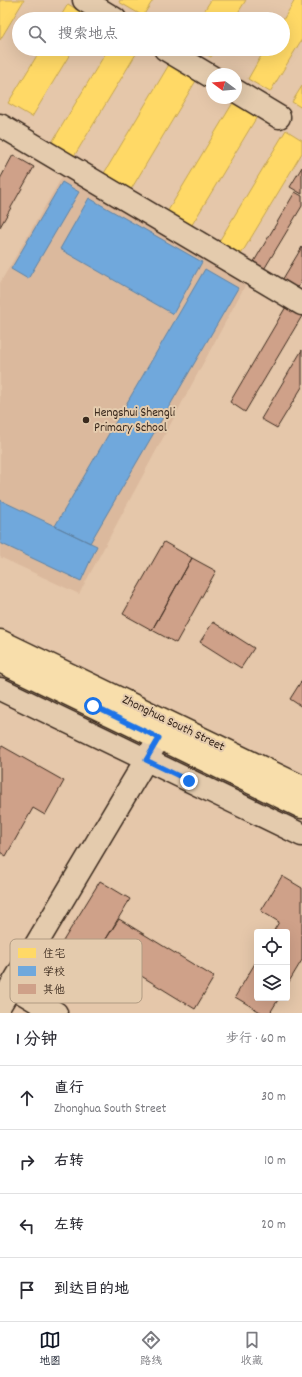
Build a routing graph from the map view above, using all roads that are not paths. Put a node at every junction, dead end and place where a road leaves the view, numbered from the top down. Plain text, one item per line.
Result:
1 (84, 0) edge
2 (104, 12) edge
3 (178, 56) edge
4 (206, 73) edge
5 (242, 95) edge
6 (279, 117) dead end
7 (0, 125) edge
8 (302, 304) edge
9 (0, 641) edge
10 (0, 661) edge
11 (0, 690) edge
12 (159, 738) junction
13 (146, 760) junction
14 (302, 787) edge
15 (302, 807) edge
16 (302, 835) edge
17 (39, 939) edge
18 (10, 988) edge
19 (39, 1003) edge
20 (0, 1005) edge
21 (56, 1013) edge

1 - 2 street
3 - 4 street
5 - 6 street
7 - 8 street
9 - 14 main road, Zhonghua South Street
10 - 12 main road, Zhonghua South Street
11 - 13 street
12 - 13 street
12 - 15 main road, Zhonghua South Street
13 - 16 street
13 - 17 street
18 - 20 street
19 - 21 street

